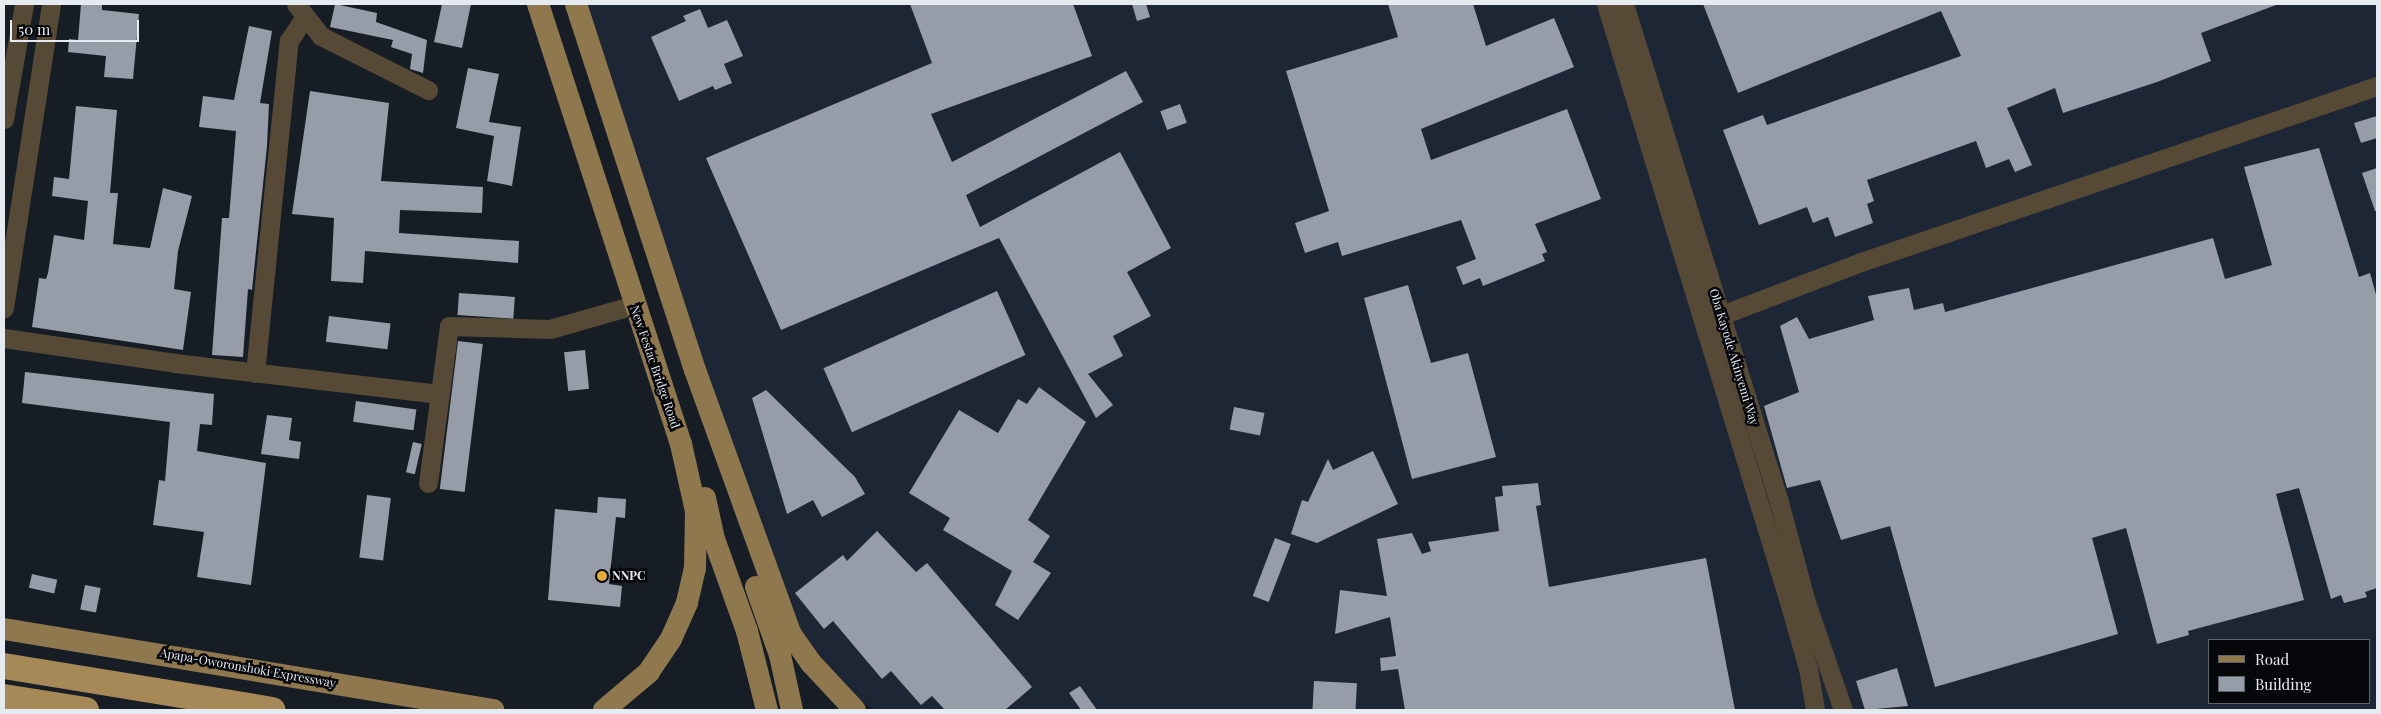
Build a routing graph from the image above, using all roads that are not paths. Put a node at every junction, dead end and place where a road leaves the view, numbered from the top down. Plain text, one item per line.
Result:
1 (24, 4) edge
2 (51, 4) edge
3 (538, 4) edge
4 (576, 4) edge
5 (1606, 4) edge
6 (1624, 4) edge
7 (300, 11) edge
8 (2377, 86) edge
9 (428, 90) dead end
10 (4, 115) edge
11 (33, 117) junction
12 (622, 147) junction
13 (588, 156) junction
14 (634, 305) junction
15 (4, 308) edge
16 (1713, 319) junction
17 (4, 338) edge
18 (254, 373) junction
19 (437, 394) junction
20 (428, 483) dead end
21 (4, 629) edge
22 (4, 666) edge
23 (4, 696) edge
24 (86, 710) edge
25 (272, 710) edge
26 (493, 710) edge
27 (604, 710) edge
28 (767, 710) edge
29 (792, 710) edge
30 (855, 710) edge
31 (1815, 710) edge
32 (1843, 710) edge

1 - 10 street
2 - 11 street
3 - 13 main road, New Festac Bridge Road
4 - 12 main road
5 - 16 street, Oba Kayode Akinyemi Way
6 - 16 street, Oba Kayode Akinyemi Way
7 - 9 street
7 - 18 street
8 - 16 street
10 - 11 street
11 - 15 street
12 - 29 main road
12 - 30 main road
13 - 14 main road, New Festac Bridge Road
13 - 28 main road
14 - 19 street
14 - 27 main road, New Festac Bridge Road
16 - 31 street, Oba Kayode Akinyemi Way
16 - 32 street, Oba Kayode Akinyemi Way
17 - 18 street
18 - 19 street
19 - 20 street
21 - 26 main road, Apapa-Oworonshoki Expressway
22 - 25 highway
23 - 24 highway

